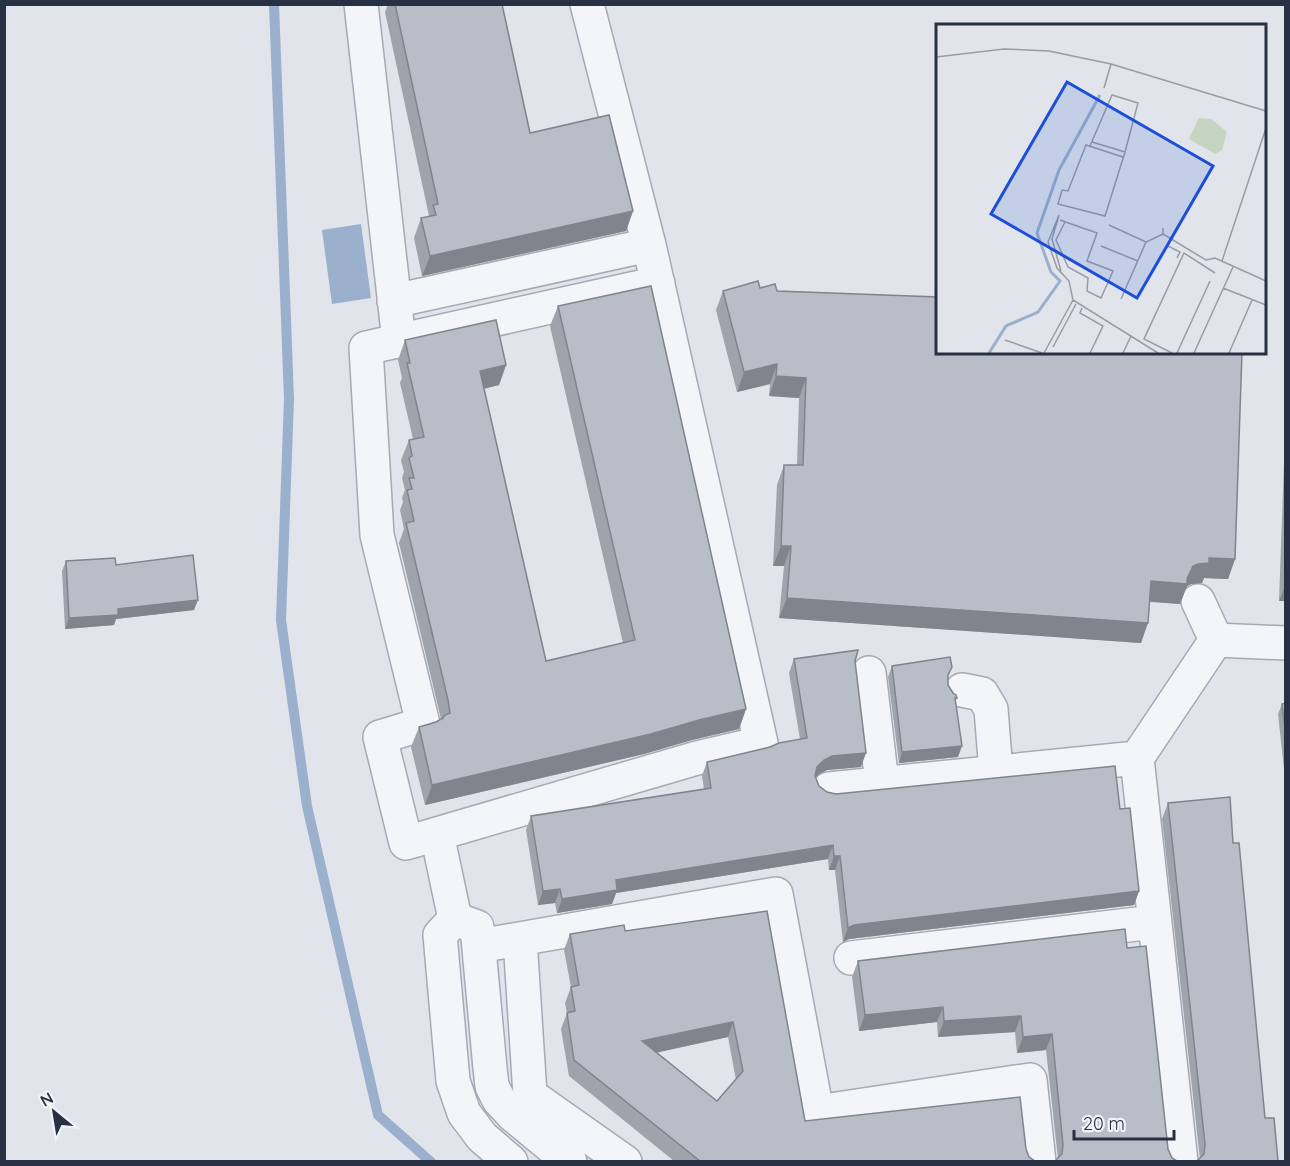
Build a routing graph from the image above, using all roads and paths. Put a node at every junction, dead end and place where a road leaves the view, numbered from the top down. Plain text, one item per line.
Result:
1 (361, 4) edge
2 (587, 4) edge
3 (649, 245) junction
4 (658, 283) junction
5 (394, 301) junction
6 (399, 341) junction
7 (1197, 601) dead end
8 (1216, 640) junction
9 (1286, 643) edge
10 (869, 673) dead end
11 (962, 690) dead end
12 (1137, 758) junction
13 (996, 772) junction
14 (882, 783) junction
15 (829, 789) dead end
16 (437, 834) junction
17 (455, 919) junction
18 (1154, 922) junction
19 (520, 939) junction
20 (479, 946) junction
21 (851, 958) dead end
22 (511, 1161) edge
23 (570, 1161) edge
24 (625, 1161) edge
25 (1039, 1161) edge
26 (1181, 1161) edge

1 - 5 street
2 - 3 street
3 - 4 street
3 - 5 street
4 - 6 street
4 - 16 street
5 - 6 street
6 - 16 street
7 - 8 street
8 - 9 street
8 - 12 street
10 - 14 street
11 - 13 street
12 - 13 street
12 - 18 street
13 - 14 street
14 - 15 street
16 - 17 street
17 - 20 street
17 - 22 street
18 - 21 street
18 - 26 street
19 - 20 street
19 - 24 street
19 - 25 street
20 - 23 street

